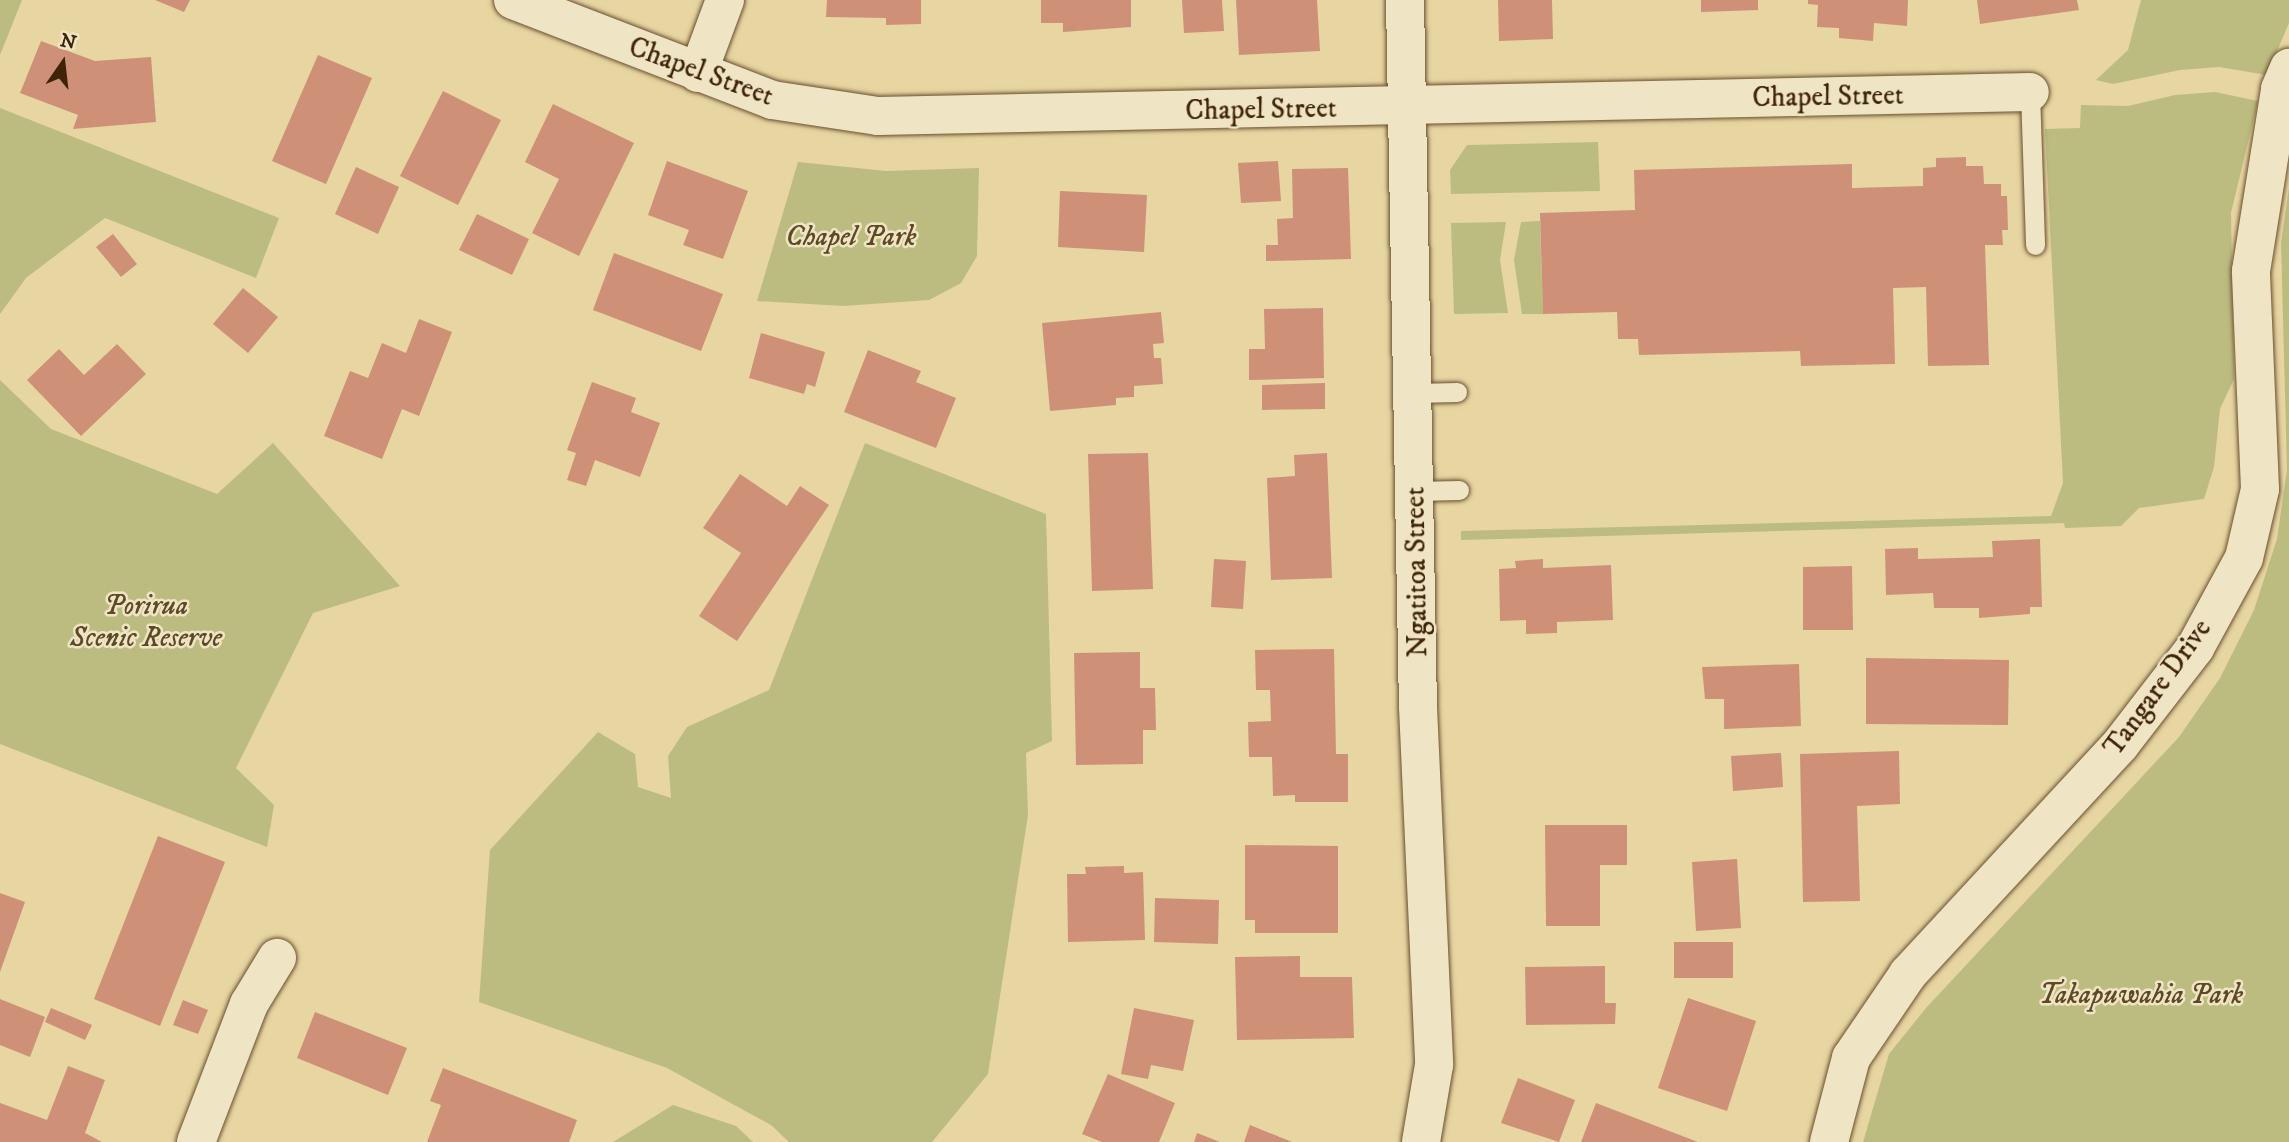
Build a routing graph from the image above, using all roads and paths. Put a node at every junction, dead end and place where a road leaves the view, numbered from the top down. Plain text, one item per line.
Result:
1 (513, 0) edge
2 (725, 0) edge
3 (1405, 0) edge
4 (2289, 68) edge
5 (698, 74) junction
6 (2030, 92) joint
7 (1407, 108) junction
8 (2035, 245) dead end
9 (1457, 392) dead end
10 (1415, 393) junction
11 (1460, 490) dead end
12 (1416, 491) junction
13 (277, 958) dead end
14 (196, 1142) edge
15 (1421, 1142) edge
16 (1829, 1142) edge

1 - 5 street, Chapel Street
2 - 5 street
3 - 7 street, Ngatitoa Street
4 - 16 street, Tangare Drive
5 - 7 street, Chapel Street
6 - 7 street, Chapel Street
6 - 8 lane
7 - 10 street, Ngatitoa Street
9 - 10 lane
10 - 12 street, Ngatitoa Street
11 - 12 lane
12 - 15 street, Ngatitoa Street
13 - 14 street

